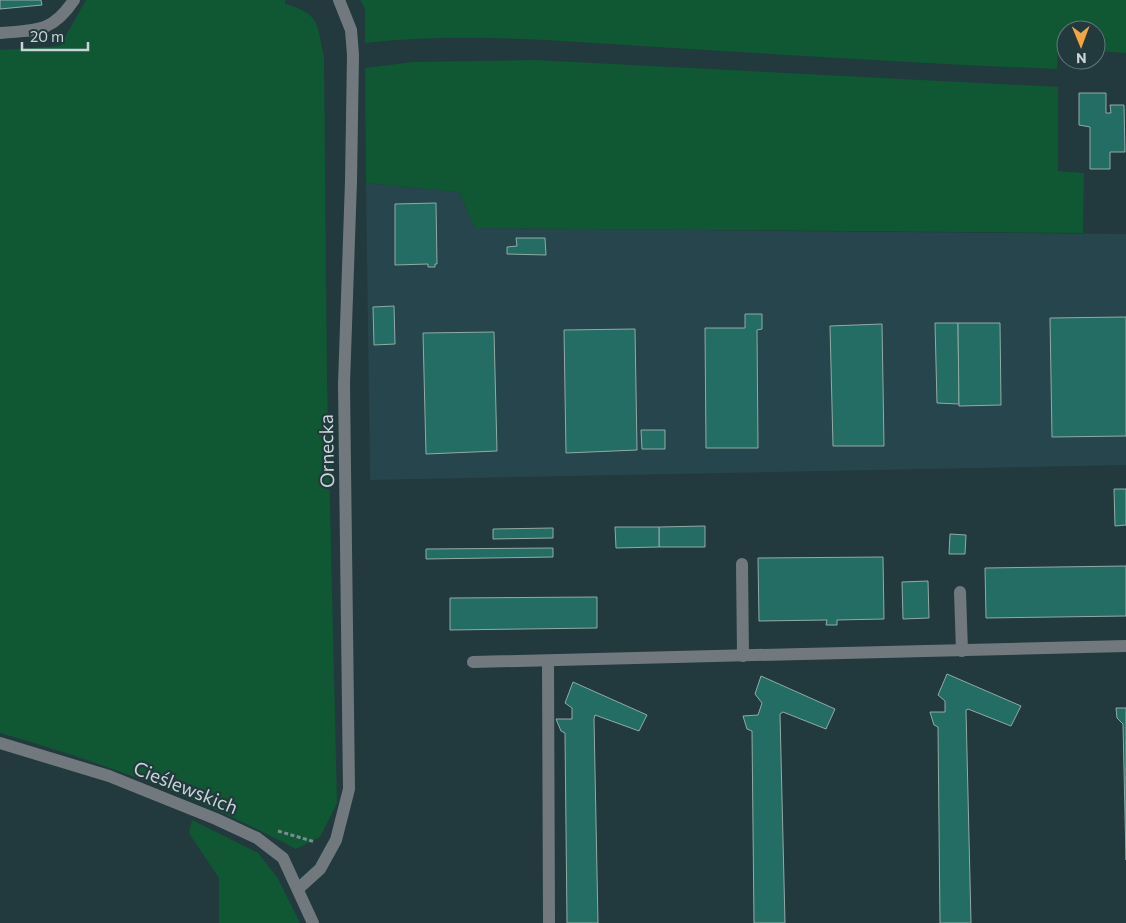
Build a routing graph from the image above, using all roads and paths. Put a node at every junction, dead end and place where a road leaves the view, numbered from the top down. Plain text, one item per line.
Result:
1 (74, 0) edge
2 (339, 0) edge
3 (0, 34) edge
4 (742, 564) dead end
5 (960, 592) dead end
6 (1126, 646) edge
7 (962, 651) junction
8 (743, 656) junction
9 (548, 661) junction
10 (473, 662) dead end
11 (0, 743) edge
12 (299, 888) junction
13 (314, 923) edge
14 (549, 923) edge

1 - 3 street
2 - 12 street, Ornecka
4 - 8 street
5 - 7 street
6 - 7 street
7 - 8 street
8 - 9 street
9 - 10 street
9 - 14 street
11 - 12 street, Cieślewskich
12 - 13 street, Cieślewskich

